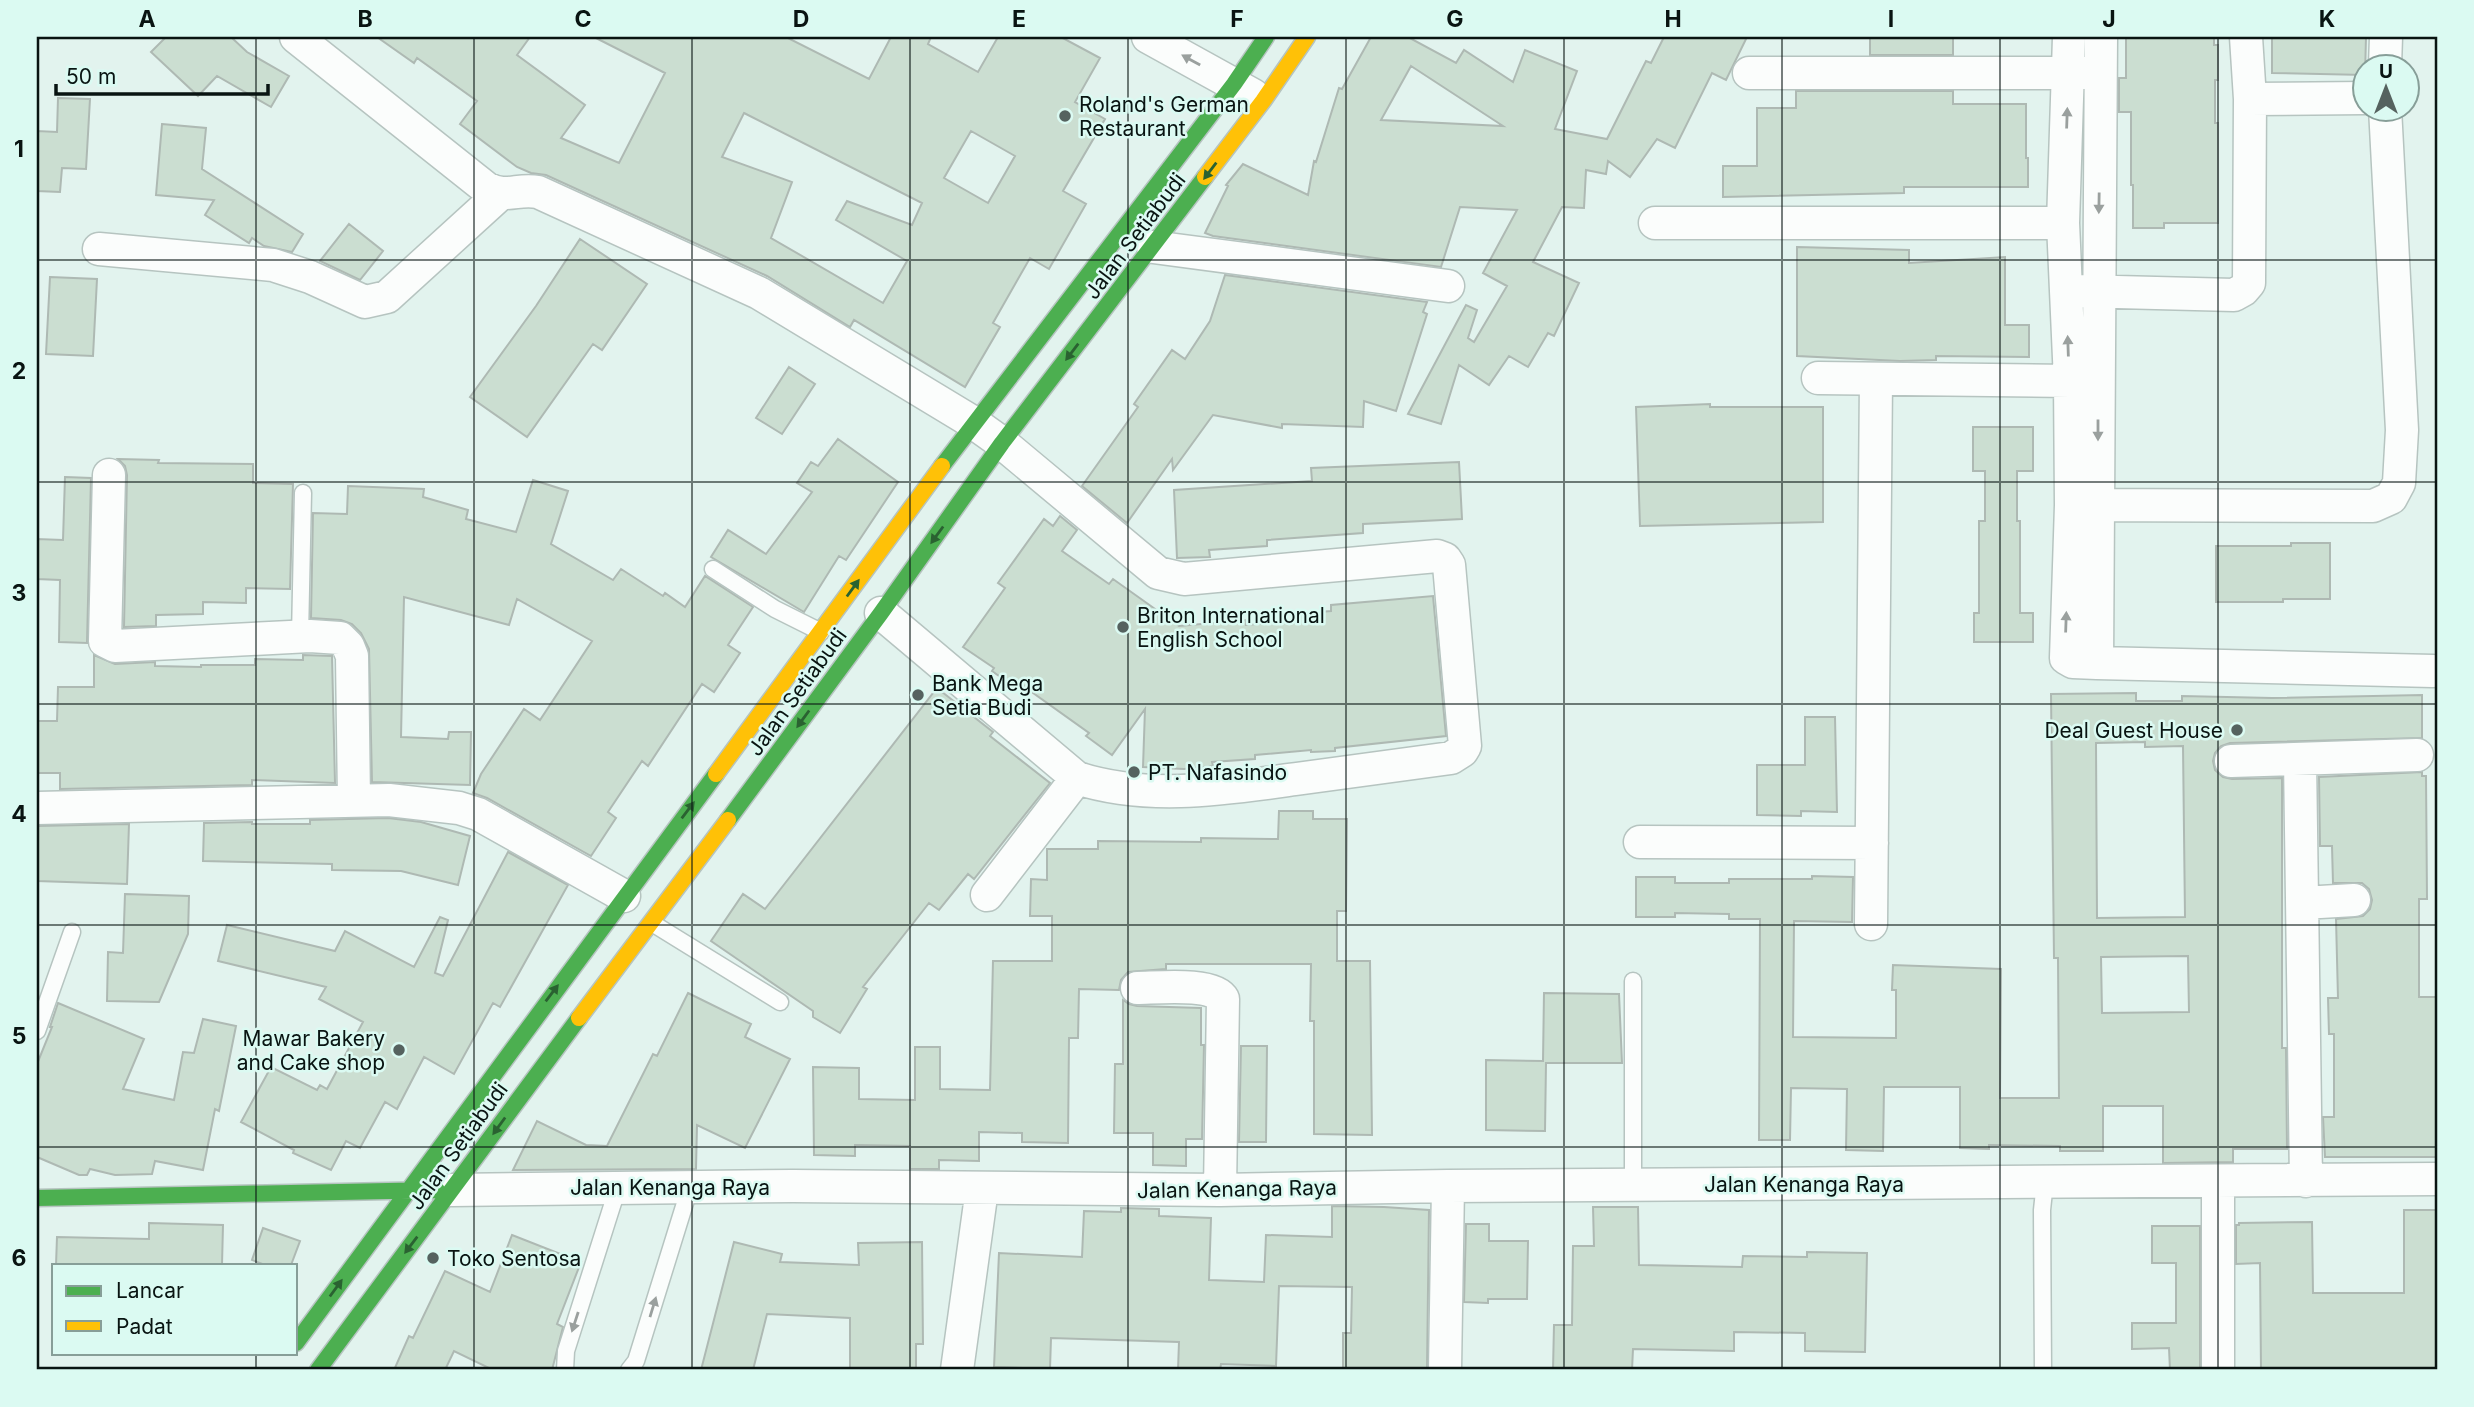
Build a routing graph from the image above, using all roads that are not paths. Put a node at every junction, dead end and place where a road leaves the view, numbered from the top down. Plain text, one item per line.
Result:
1 (296, 37) edge
2 (1148, 37) edge
3 (2068, 37) edge
4 (2101, 37) edge
5 (2246, 37) edge
6 (1256, 40) edge
7 (1298, 49) edge
8 (2100, 72) junction
9 (1749, 74) dead end
10 (2068, 74) junction
11 (1234, 84) junction
12 (2250, 99) junction
13 (2352, 99) edge
14 (1263, 101) junction
15 (2386, 122) edge
16 (499, 195) junction
17 (1655, 223) dead end
18 (2063, 223) junction
19 (1153, 247) junction
20 (99, 249) dead end
21 (1448, 286) dead end
22 (2066, 290) junction
23 (2098, 293) junction
24 (1818, 378) dead end
25 (1876, 380) junction
26 (2070, 381) junction
27 (974, 423) junction
28 (1002, 443) junction
29 (109, 475) dead end
30 (303, 493) dead end
31 (2085, 506) junction
32 (713, 569) dead end
33 (881, 613) junction
34 (821, 632) junction
35 (300, 637) junction
36 (2433, 671) dead end
37 (2417, 755) dead end
38 (2300, 759) junction
39 (2231, 761) dead end
40 (1077, 778) junction
41 (354, 800) junction
42 (37, 808) edge
43 (1640, 842) dead end
44 (1872, 843) junction
45 (987, 895) dead end
46 (624, 896) junction
47 (2354, 900) dead end
48 (2303, 903) junction
49 (652, 923) junction
50 (1871, 923) dead end
51 (72, 932) dead end
52 (1633, 981) dead end
53 (1138, 988) dead end
54 (780, 1002) dead end
55 (37, 1031) edge
56 (2437, 1179) edge
57 (2306, 1181) junction
58 (2045, 1182) junction
59 (2218, 1182) junction
60 (1633, 1185) junction
61 (1448, 1186) junction
62 (618, 1187) junction
63 (690, 1187) junction
64 (982, 1189) junction
65 (452, 1190) junction
66 (1220, 1190) junction
67 (407, 1191) junction
68 (37, 1198) edge
69 (298, 1340) edge
70 (318, 1370) edge
71 (565, 1370) edge
72 (629, 1370) edge
73 (957, 1370) edge
74 (1445, 1370) edge
75 (2043, 1370) edge
76 (2218, 1370) edge

1 - 16 street
11 -> 2 street
3 - 10 street
4 - 8 street
5 - 12 street
6 - 7 street
6 - 11 main road, Jalan Setiabudi
7 - 14 main road, Jalan Setiabudi
8 - 10 street
8 -> 23 street
9 - 10 street
18 -> 10 street
11 - 14 street
11 - 27 main road, Jalan Setiabudi
12 - 13 street
12 - 23 street
14 -> 19 main road, Jalan Setiabudi
15 - 31 street
16 - 20 street
16 - 27 street
17 - 18 street
18 - 22 street
19 - 21 street
19 -> 28 main road, Jalan Setiabudi
22 - 23 street
26 -> 22 street
23 -> 31 street
24 - 25 street
25 - 26 street
25 - 44 street
26 - 31 street
27 - 28 street
34 -> 27 main road, Jalan Setiabudi
28 -> 33 main road, Jalan Setiabudi
28 - 40 street
29 - 35 street
30 - 35 lane
31 - 36 street
32 - 34 lane
33 - 40 street
33 -> 49 main road, Jalan Setiabudi
46 -> 34 main road, Jalan Setiabudi
35 - 41 street
37 - 38 street
38 - 39 street
38 - 48 street
40 - 45 street
41 - 42 street
41 - 46 street
43 - 44 street
44 - 50 street
67 -> 46 main road, Jalan Setiabudi
47 - 48 street
48 - 57 street
49 - 54 lane
49 -> 65 main road, Jalan Setiabudi
51 - 55 lane
52 - 60 lane
53 - 66 street
56 - 57 street, Jalan Kenanga Raya
57 - 59 street, Jalan Kenanga Raya
58 - 59 street, Jalan Kenanga Raya
58 - 60 street, Jalan Kenanga Raya
58 - 75 lane
59 - 76 street
60 - 61 street, Jalan Kenanga Raya
61 - 66 street, Jalan Kenanga Raya
61 - 74 street
62 - 63 street, Jalan Kenanga Raya
62 - 65 street, Jalan Kenanga Raya
62 -> 71 lane
63 - 64 street, Jalan Kenanga Raya
72 -> 63 lane
64 - 66 street, Jalan Kenanga Raya
64 - 73 street
65 - 67 main road, Jalan Kenanga Raya
65 -> 70 main road, Jalan Setiabudi
67 - 68 main road, Jalan Kenanga Raya
69 -> 67 main road, Jalan Setiabudi

